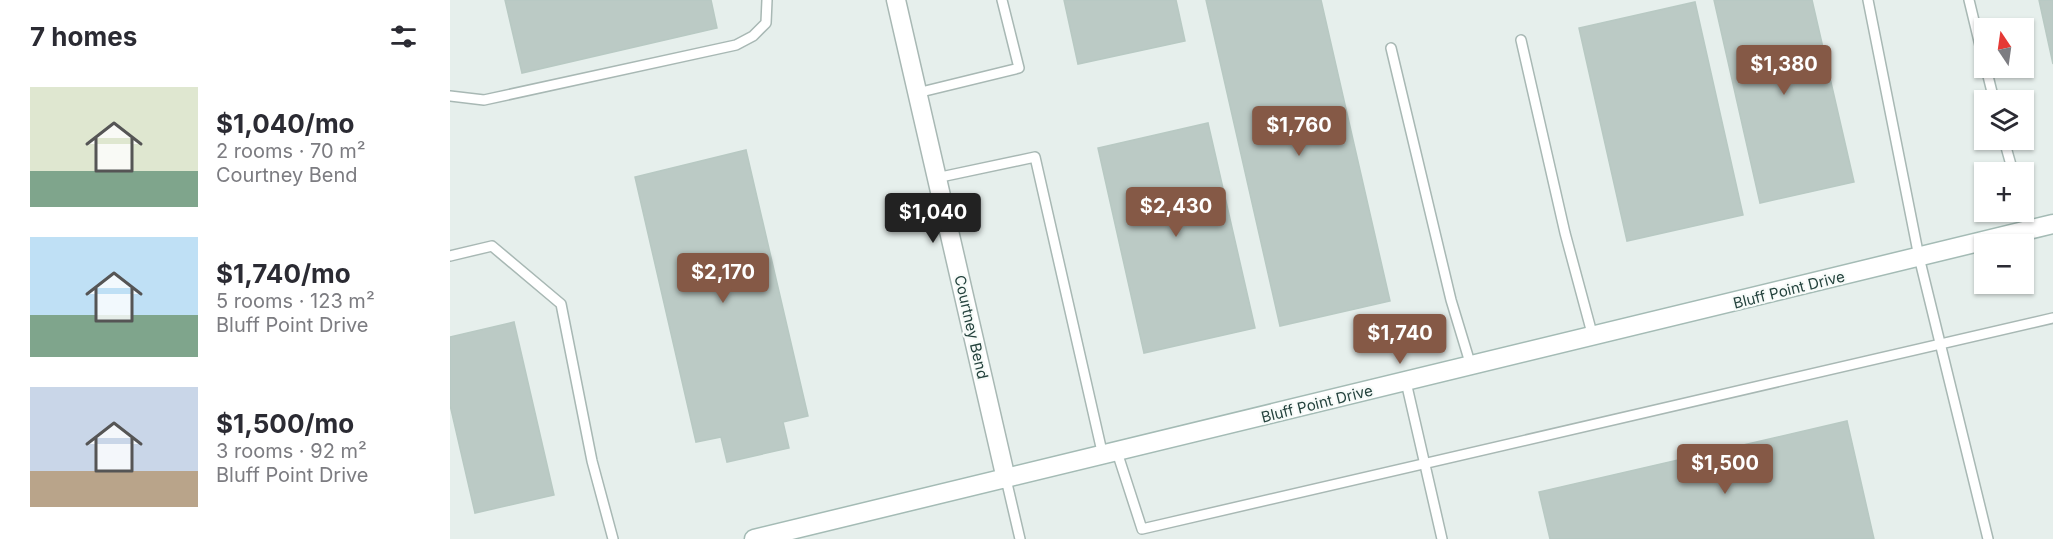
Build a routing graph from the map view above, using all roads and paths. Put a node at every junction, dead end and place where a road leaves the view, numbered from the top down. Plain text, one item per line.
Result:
1 (767, 0) edge
2 (896, 0) edge
3 (1002, 0) edge
4 (1868, 0) edge
5 (1969, 0) edge
6 (1974, 21) edge
7 (1521, 40) dead end
8 (1391, 48) dead end
9 (917, 93) junction
10 (450, 96) edge
11 (936, 178) junction
12 (2027, 222) edge
13 (2053, 224) edge
14 (2029, 230) junction
15 (450, 256) edge
16 (1919, 258) junction
17 (2053, 318) edge
18 (1593, 337) junction
19 (1941, 344) junction
20 (1472, 366) junction
21 (1406, 382) junction
22 (1110, 454) junction
23 (1425, 463) junction
24 (1006, 479) junction
25 (804, 533) edge
26 (613, 539) edge
27 (754, 539) edge
28 (1020, 539) edge
29 (1442, 539) edge
30 (1988, 539) edge

1 - 10 lane
2 - 9 street, Courtney Bend
3 - 9 lane
4 - 16 lane
5 - 6 lane
7 - 18 lane
8 - 20 lane
9 - 11 street, Courtney Bend
11 - 22 lane
11 - 24 street, Courtney Bend
12 - 14 lane
13 - 14 street, Bluff Point Drive
14 - 16 street, Bluff Point Drive
15 - 26 lane
16 - 18 street, Bluff Point Drive
16 - 19 lane
17 - 19 lane
18 - 20 street, Bluff Point Drive
19 - 23 lane
19 - 30 lane
20 - 21 street, Bluff Point Drive
21 - 22 street, Bluff Point Drive
21 - 23 lane
22 - 23 lane
22 - 24 street, Bluff Point Drive
23 - 29 lane
24 - 25 street, Bluff Point Drive
24 - 28 lane
25 - 27 street, Bluff Point Drive

